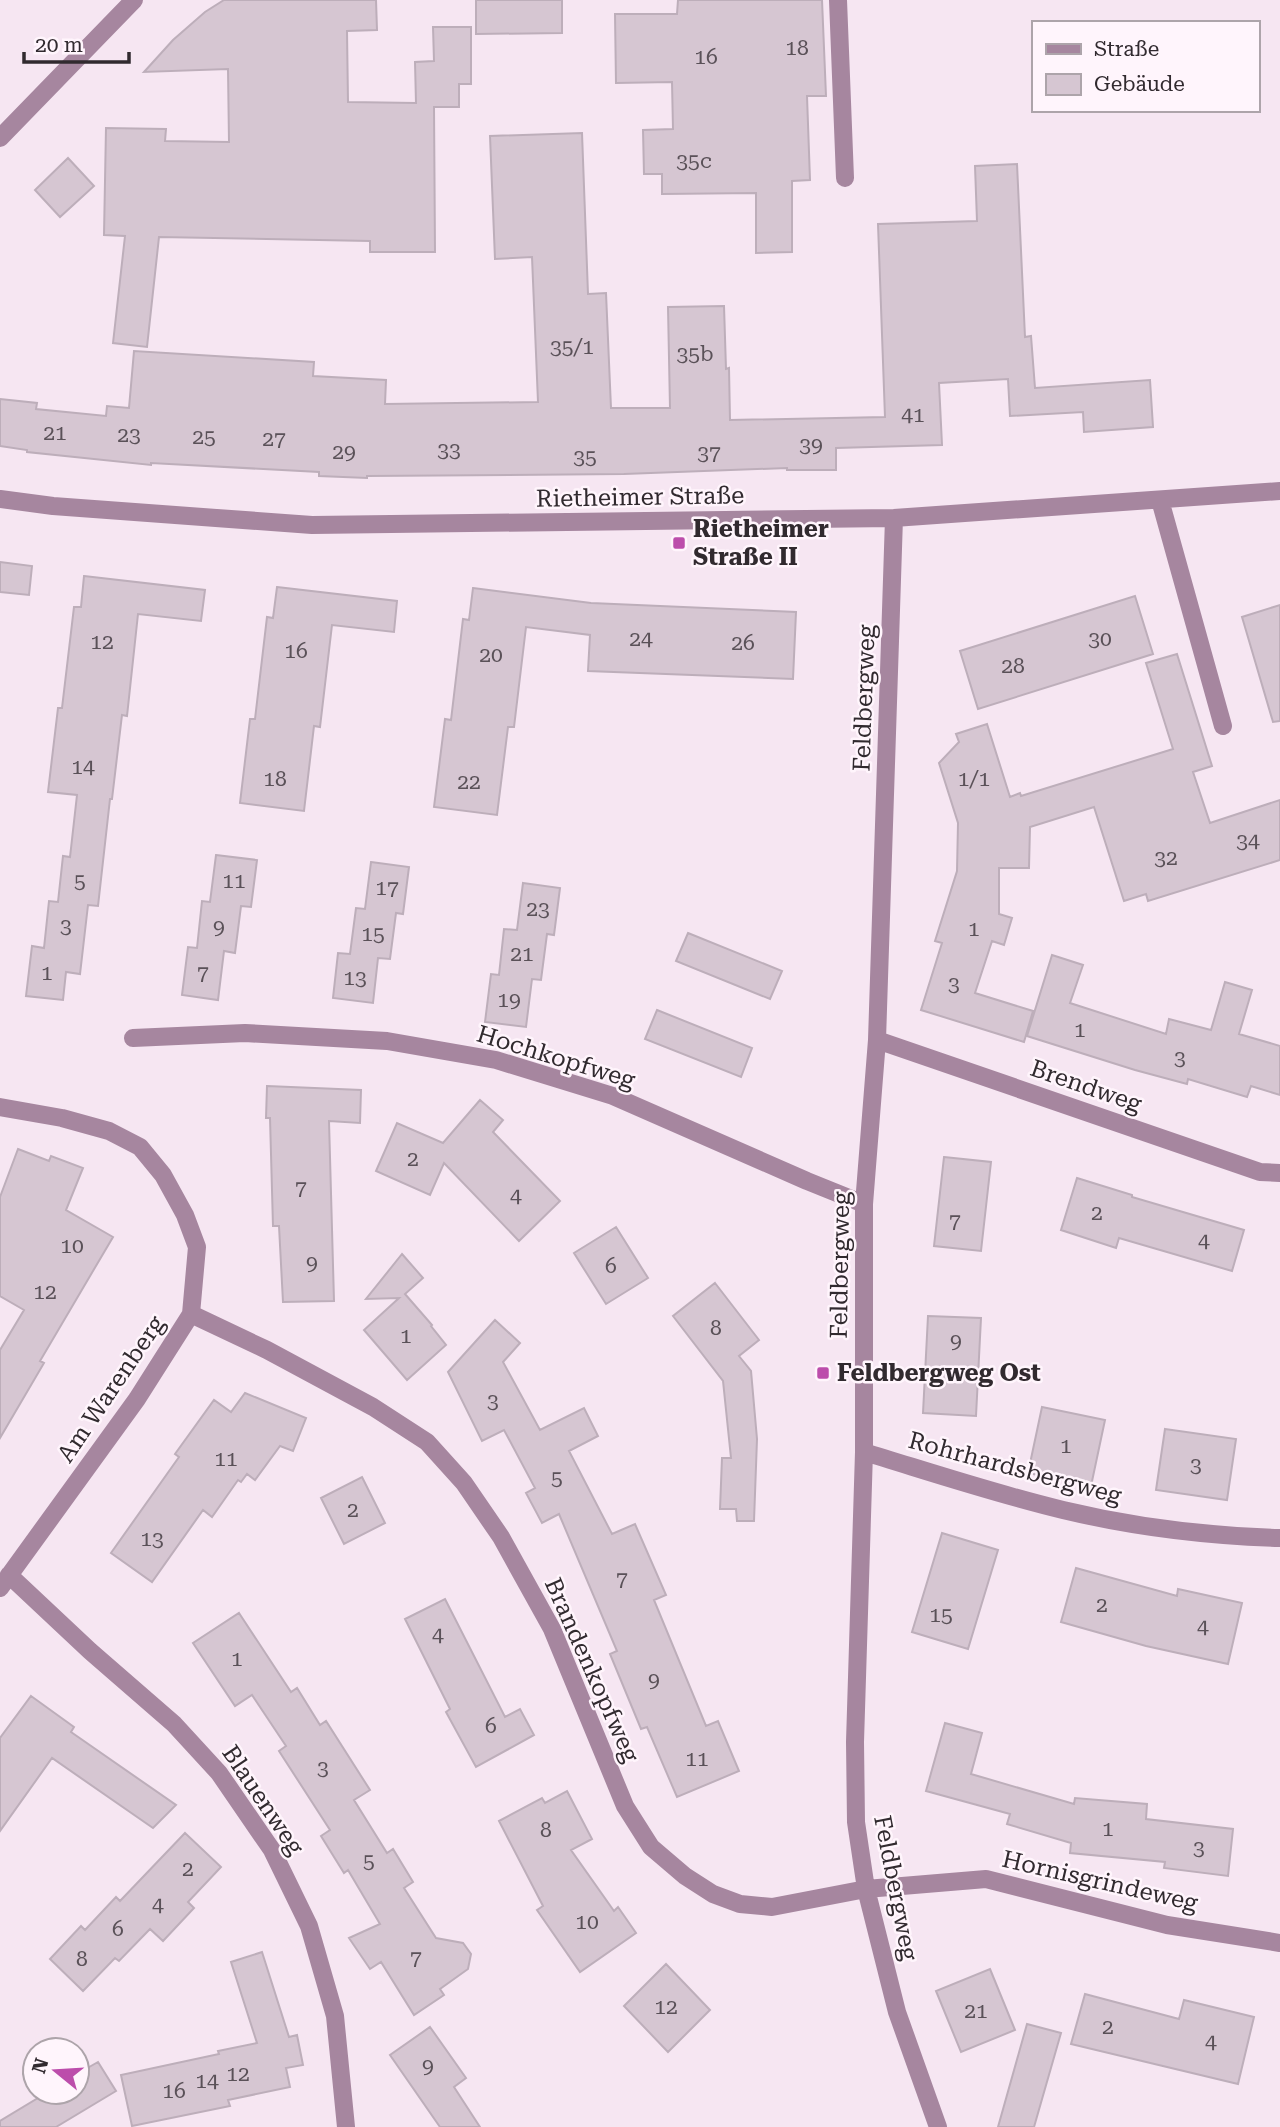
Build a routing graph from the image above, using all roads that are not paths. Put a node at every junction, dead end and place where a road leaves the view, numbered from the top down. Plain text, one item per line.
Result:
1 (134, 0) edge
2 (838, 0) edge
3 (0, 138) edge
4 (845, 178) dead end
5 (1280, 491) edge
6 (0, 499) edge
7 (1160, 500) junction
8 (894, 518) junction
9 (1223, 726) dead end
10 (133, 1038) dead end
11 (877, 1040) junction
12 (0, 1107) edge
13 (1280, 1174) edge
14 (864, 1204) junction
15 (191, 1314) junction
16 (864, 1452) junction
17 (1280, 1538) edge
18 (4, 1582) edge
19 (866, 1889) junction
20 (1280, 1943) edge
21 (346, 2127) edge
22 (937, 2127) edge

1 - 3 street
2 - 4 street
5 - 7 street, Rietheimer Straße
6 - 8 street, Rietheimer Straße
7 - 8 street, Rietheimer Straße
7 - 9 street
8 - 11 street, Feldbergweg
10 - 14 street, Hochkopfweg
11 - 13 street, Brendweg
11 - 14 street, Feldbergweg
12 - 15 street, Am Warenberg
14 - 16 street, Feldbergweg
15 - 18 street, Am Warenberg
15 - 19 street, Brandenkopfweg
16 - 17 street, Rohrhardsbergweg
16 - 19 street, Feldbergweg
18 - 21 street, Blauenweg
19 - 20 street, Hornisgrindeweg
19 - 22 street, Feldbergweg

